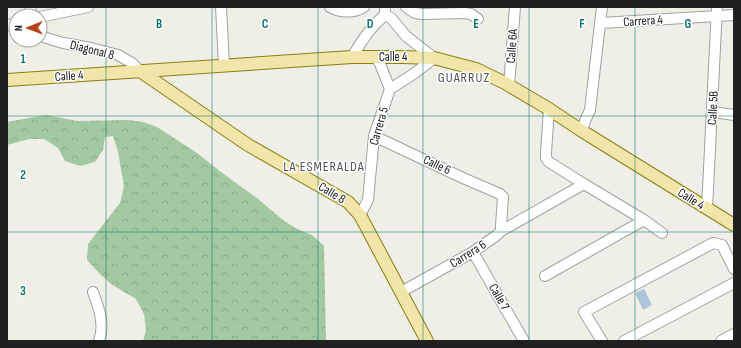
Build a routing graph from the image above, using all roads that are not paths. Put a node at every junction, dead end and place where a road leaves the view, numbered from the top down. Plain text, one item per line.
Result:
1 (88, 7) edge
2 (221, 7) edge
3 (330, 7) edge
4 (364, 7) edge
5 (406, 7) edge
6 (515, 7) edge
7 (602, 7) edge
8 (385, 11) edge
9 (717, 12) edge
10 (48, 15) edge
11 (734, 15) edge
12 (478, 19) dead end
13 (601, 23) junction
14 (48, 38) edge
15 (352, 57) junction
16 (376, 57) junction
17 (434, 58) junction
18 (224, 65) junction
19 (140, 71) junction
20 (7, 80) edge
21 (509, 86) junction
22 (390, 89) junction
23 (549, 109) junction
24 (713, 112) junction
25 (734, 115) edge
26 (582, 131) junction
27 (374, 136) junction
28 (584, 184) junction
29 (707, 209) junction
30 (360, 215) junction
31 (644, 220) junction
32 (734, 225) edge
33 (500, 231) junction
34 (662, 232) dead end
35 (473, 252) junction
36 (734, 269) edge
37 (545, 276) dead end
38 (734, 283) edge
39 (93, 292) dead end
40 (401, 292) junction
41 (733, 336) edge
42 (99, 341) edge
43 (427, 341) edge
44 (524, 341) edge
45 (602, 341) edge
46 (624, 341) edge
47 (721, 341) edge

1 - 10 street
2 - 18 street
3 - 4 street
5 - 12 street
6 - 21 street, Calle 6A
7 - 13 street
8 - 15 street
8 - 17 street
9 - 11 street, Carrera 4
9 - 13 street, Carrera 4
9 - 24 street, Calle 5B
13 - 26 street
14 - 19 street, Diagonal 8
15 - 16 main road, Calle 4
15 - 18 main road, Calle 4
16 - 17 main road, Calle 4
16 - 22 street
17 - 21 main road, Calle 4
17 - 22 street, Carrera 5
18 - 19 main road, Calle 4
19 - 20 main road, Calle 4
19 - 30 main road, Calle 8
21 - 23 main road, Calle 4
22 - 27 street, Carrera 5
23 - 26 main road, Calle 4
23 - 28 street
24 - 25 street
24 - 29 street, Calle 5B
26 - 29 main road, Calle 4
27 - 30 street, Carrera 5
27 - 33 street, Calle 6
28 - 31 street
28 - 33 street, Carrera 6
29 - 32 main road, Calle 4
30 - 40 main road, Calle 8
31 - 34 street
31 - 37 street
33 - 35 street, Carrera 6
35 - 40 street, Carrera 6
35 - 44 street, Calle 7
36 - 45 street
38 - 46 street
39 - 42 street
40 - 43 main road, Calle 8
41 - 47 street

